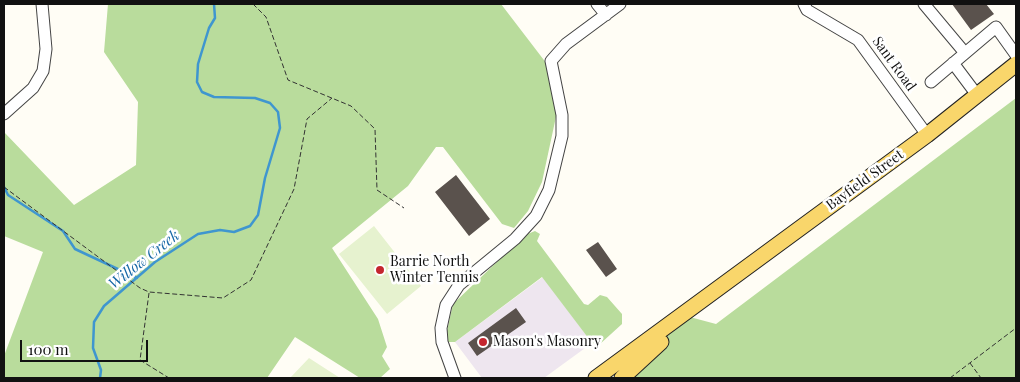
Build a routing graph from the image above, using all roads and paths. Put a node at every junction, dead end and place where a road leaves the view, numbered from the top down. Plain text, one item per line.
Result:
1 (42, 4) edge
2 (253, 4) edge
3 (596, 4) edge
4 (620, 4) edge
5 (804, 4) edge
6 (924, 4) edge
7 (606, 15) junction
8 (965, 54) junction
9 (1016, 55) edge
10 (953, 63) junction
11 (1016, 64) edge
12 (931, 82) dead end
13 (977, 95) junction
14 (332, 98) junction
15 (4, 114) edge
16 (926, 135) junction
17 (4, 186) edge
18 (404, 208) dead end
19 (149, 292) junction
20 (711, 294) junction
21 (1016, 328) edge
22 (970, 363) junction
23 (169, 378) edge
24 (455, 378) edge
25 (596, 378) edge
26 (622, 378) edge
27 (950, 378) edge
28 (981, 378) edge

1 - 15 street
2 - 14 path
3 - 7 street
4 - 7 street
5 - 16 street, Sant Road
6 - 8 street
7 - 24 street
8 - 9 street
8 - 10 street
10 - 12 street
10 - 13 street
11 - 13 main road, Bayfield Street
13 - 16 main road, Bayfield Street
14 - 18 path
14 - 19 path
16 - 20 main road, Bayfield Street
17 - 19 path
19 - 23 path
20 - 25 main road
20 - 26 main road
21 - 22 path
22 - 27 path
22 - 28 path

